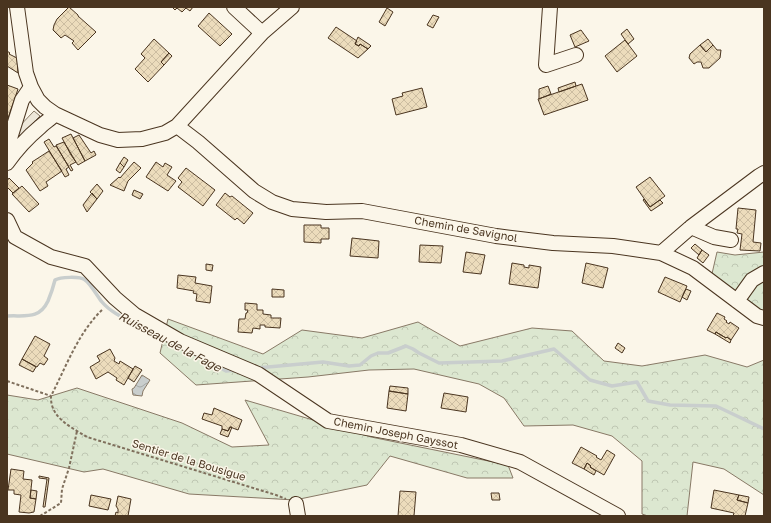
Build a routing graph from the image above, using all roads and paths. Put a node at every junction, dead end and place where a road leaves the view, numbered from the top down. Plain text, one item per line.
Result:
1 (17, 7) edge
2 (234, 7) edge
3 (292, 7) edge
4 (550, 7) edge
5 (262, 33) junction
6 (576, 55) dead end
7 (31, 88) junction
8 (55, 114) junction
9 (177, 126) junction
10 (7, 157) edge
11 (764, 174) edge
12 (7, 220) edge
13 (692, 227) junction
14 (731, 240) dead end
15 (661, 253) junction
16 (764, 273) edge
17 (737, 301) junction
18 (102, 310) dead end
19 (764, 318) edge
20 (7, 381) edge
21 (51, 396) junction
22 (77, 431) junction
23 (297, 510) edge
24 (40, 516) edge
25 (618, 516) edge

1 - 7 street
2 - 5 street
3 - 5 street
4 - 6 street
5 - 9 street
7 - 8 street
7 - 10 street
8 - 9 street
8 - 10 street
9 - 15 street, Chemin de Savignol
11 - 13 street
12 - 25 street, Chemin Joseph Gayssot
13 - 14 street
13 - 15 street
15 - 17 street, Chemin de Savignol
16 - 17 street
17 - 19 street, Chemin de Savignol
18 - 21 path
20 - 21 path
21 - 22 path, Sentier de la Bousigue
22 - 23 path, Sentier de la Bousigue
22 - 24 path

